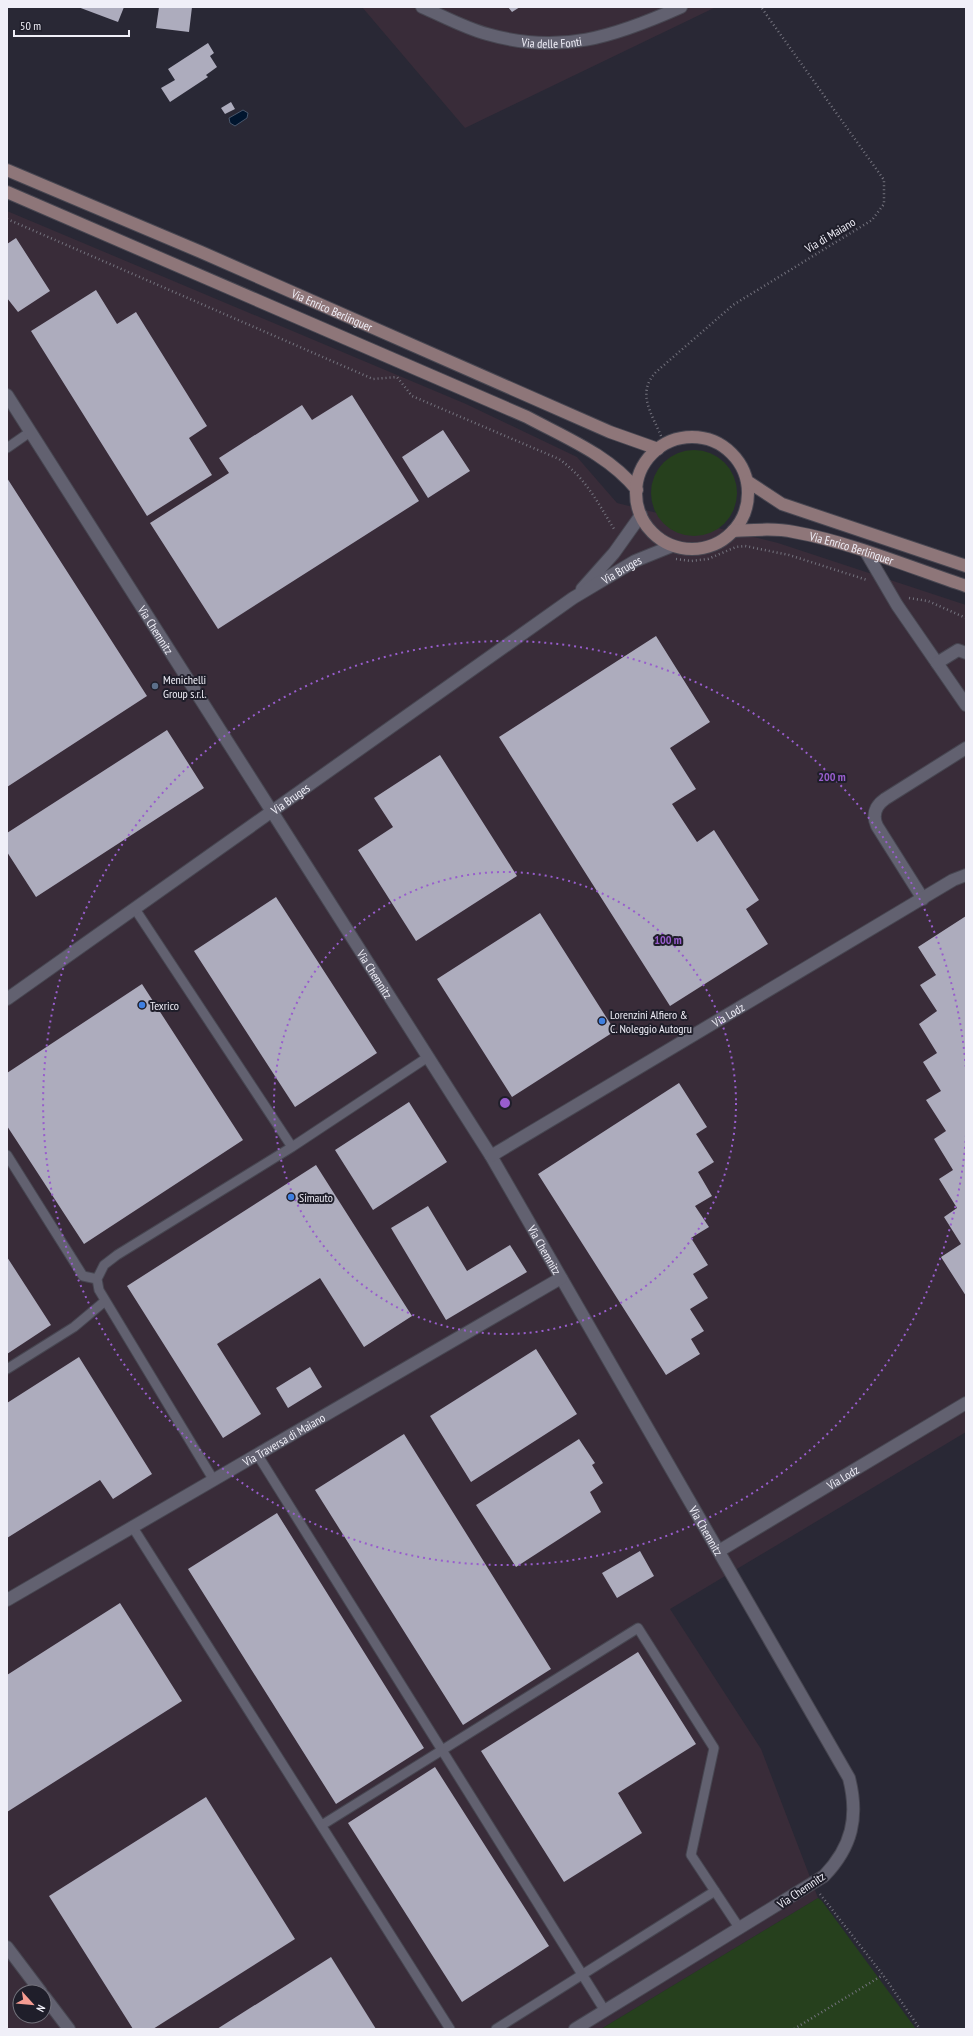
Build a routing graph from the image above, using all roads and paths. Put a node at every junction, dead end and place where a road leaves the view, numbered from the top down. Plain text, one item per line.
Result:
1 (422, 7) edge
2 (681, 7) edge
3 (761, 7) edge
4 (7, 170) edge
5 (7, 192) edge
6 (7, 219) edge
7 (7, 395) edge
8 (30, 432) junction
9 (661, 447) junction
10 (7, 448) edge
11 (747, 482) junction
12 (637, 490) junction
13 (641, 515) junction
14 (733, 531) junction
15 (622, 542) junction
16 (672, 546) junction
17 (866, 552) junction
18 (673, 559) dead end
19 (966, 566) edge
20 (871, 582) dead end
21 (966, 586) edge
22 (573, 598) junction
23 (897, 604) junction
24 (966, 618) edge
25 (966, 653) edge
26 (938, 663) junction
27 (966, 705) edge
28 (966, 748) edge
29 (272, 812) junction
30 (966, 874) edge
31 (923, 899) junction
32 (135, 909) junction
33 (7, 999) edge
34 (428, 1057) junction
35 (292, 1147) junction
36 (7, 1155) edge
37 (491, 1156) junction
38 (561, 1278) junction
39 (97, 1279) junction
40 (105, 1301) junction
41 (7, 1369) edge
42 (966, 1403) edge
43 (257, 1454) junction
44 (213, 1479) junction
45 (132, 1526) junction
46 (719, 1551) junction
47 (7, 1600) edge
48 (442, 1749) junction
49 (322, 1825) junction
50 (813, 1884) junction
51 (715, 1891) junction
52 (740, 1929) junction
53 (7, 1947) edge
54 (583, 1975) junction
55 (883, 1975) junction
56 (35, 1984) edge
57 (52, 2007) edge
58 (605, 2011) junction
59 (69, 2029) edge
60 (450, 2029) edge
61 (496, 2029) edge
62 (575, 2029) edge
63 (794, 2029) edge
64 (920, 2029) edge

1 - 2 street, Via delle Fonti
3 - 9 path, Via di Maiano
4 - 9 main road, Via Enrico Berlinguer
5 - 12 main road, Via Enrico Berlinguer
6 - 15 path
7 - 8 street, Via Chemnitz
8 - 10 lane
8 - 29 street, Via Chemnitz
9 - 11 main road
9 - 12 main road
11 - 14 main road
11 - 19 main road, Via Enrico Berlinguer
12 - 13 main road
13 - 15 street, Via Bruges
13 - 16 main road
14 - 16 main road
14 - 17 main road, Via Enrico Berlinguer
15 - 22 street, Via Bruges
16 - 22 street, Via Bruges
17 - 21 main road, Via Enrico Berlinguer
17 - 23 street
18 - 20 path
22 - 29 street, Via Bruges
23 - 24 path
23 - 26 street
25 - 26 street
26 - 27 street
28 - 31 street
29 - 32 street, Via Bruges
29 - 34 street, Via Chemnitz
30 - 31 street, Via Lodz
31 - 37 street, Via Lodz
32 - 33 street, Via Bruges
32 - 35 lane
34 - 35 lane
34 - 37 street, Via Chemnitz
35 - 39 lane
36 - 39 lane
37 - 38 street, Via Chemnitz
38 - 43 street, Via Traversa di Maiano
38 - 46 street, Via Chemnitz
39 - 40 lane
40 - 41 lane
40 - 44 lane
42 - 46 street, Via Lodz
43 - 44 street, Via Traversa di Maiano
43 - 48 lane
44 - 45 street, Via Traversa di Maiano
45 - 47 street, Via Traversa di Maiano
45 - 49 lane
46 - 50 street, Via Chemnitz
48 - 49 lane
48 - 51 lane
48 - 54 lane
49 - 60 lane
50 - 52 street, Via Chemnitz
50 - 55 path
51 - 52 lane
51 - 54 lane
52 - 58 street, Via Chemnitz
53 - 56 street
54 - 58 lane
54 - 61 lane
55 - 63 path
55 - 64 path
57 - 59 street
58 - 62 street, Via Chemnitz

